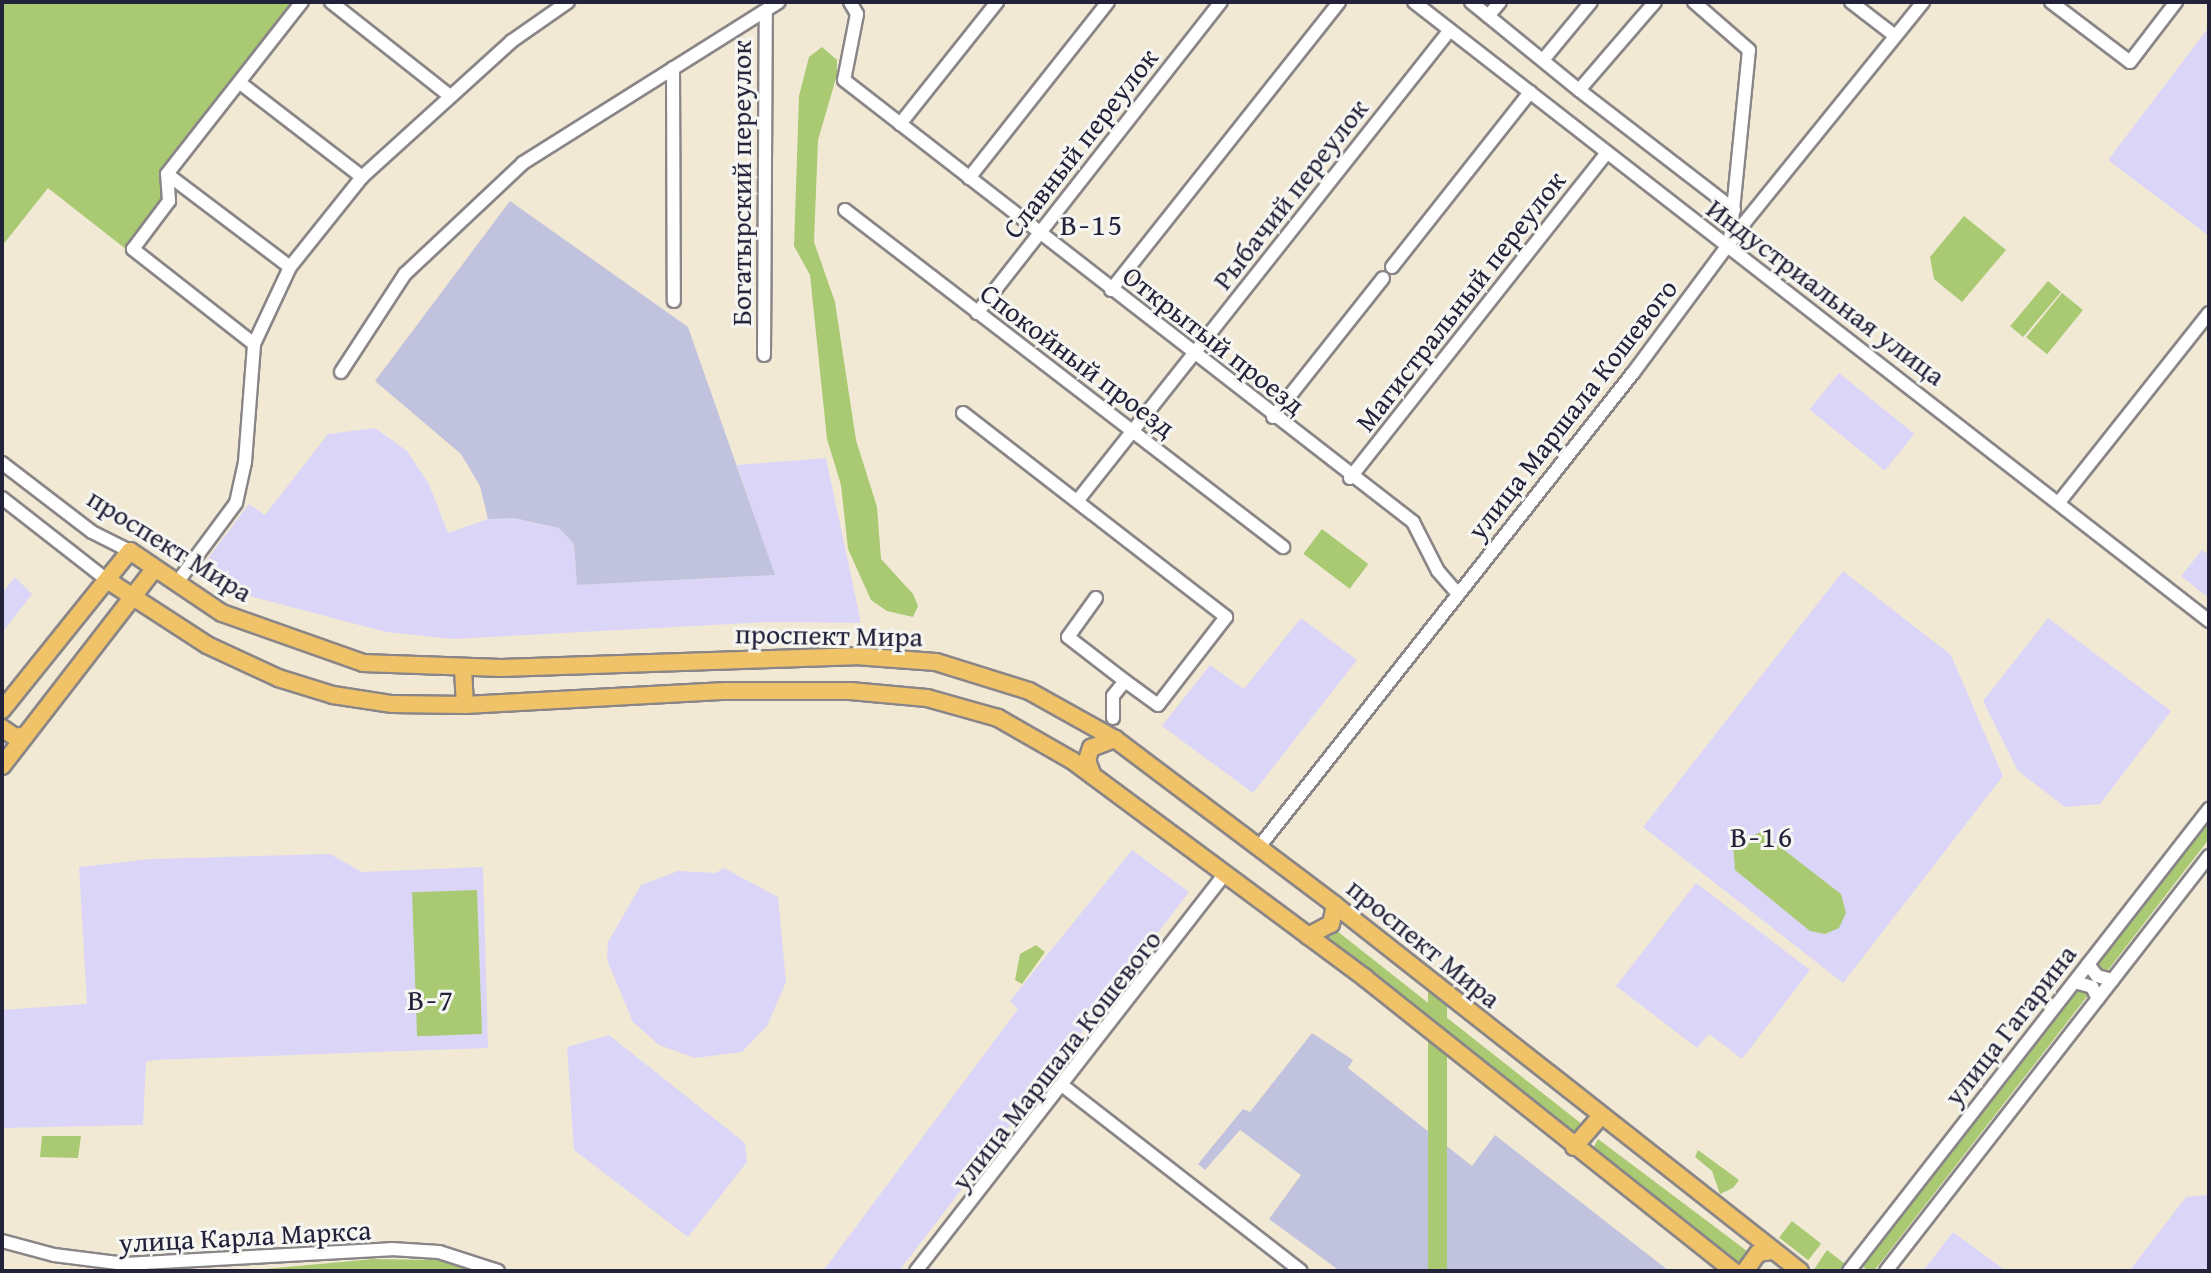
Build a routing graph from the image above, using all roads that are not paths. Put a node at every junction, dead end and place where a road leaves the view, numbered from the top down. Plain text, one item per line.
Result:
1 (302, 2) edge
2 (331, 2) edge
3 (566, 2) edge
4 (779, 2) edge
5 (850, 2) edge
6 (997, 2) edge
7 (1108, 2) edge
8 (1221, 2) edge
9 (1339, 2) edge
10 (1414, 2) edge
11 (1471, 2) edge
12 (1500, 2) edge
13 (1591, 2) edge
14 (1655, 2) edge
15 (1694, 2) edge
16 (1851, 2) edge
17 (1923, 2) edge
18 (2176, 2) edge
19 (2058, 4) edge
20 (766, 11) junction
21 (1488, 16) junction
22 (1450, 30) junction
23 (1894, 35) junction
24 (1543, 60) junction
25 (673, 68) junction
26 (240, 83) junction
27 (1579, 90) junction
28 (1530, 92) junction
29 (450, 96) junction
30 (900, 124) junction
31 (1607, 153) junction
32 (167, 174) junction
33 (362, 177) junction
34 (969, 178) junction
35 (845, 210) dead end
36 (1734, 210) junction
37 (1039, 233) junction
38 (1727, 248) junction
39 (290, 267) junction
40 (1392, 267) dead end
41 (1383, 278) dead end
42 (1111, 290) junction
43 (674, 301) dead end
44 (977, 313) junction
45 (2209, 313) edge
46 (254, 344) junction
47 (1193, 354) junction
48 (764, 355) dead end
49 (341, 372) dead end
50 (963, 413) dead end
51 (1273, 417) junction
52 (1134, 432) junction
53 (2, 463) edge
54 (1350, 478) junction
55 (2, 498) edge
56 (1078, 500) junction
57 (2060, 501) junction
58 (1283, 547) dead end
59 (130, 551) junction
60 (154, 569) junction
61 (107, 580) junction
62 (176, 584) junction
63 (1457, 593) junction
64 (1096, 598) dead end
65 (132, 599) junction
66 (2209, 621) edge
67 (463, 668) junction
68 (1125, 681) junction
69 (465, 705) junction
70 (2, 710) edge
71 (1113, 718) dead end
72 (2, 728) edge
73 (26, 735) junction
74 (1115, 739) junction
75 (2, 766) edge
76 (1093, 776) junction
77 (2209, 809) edge
78 (1258, 846) junction
79 (2209, 856) edge
80 (1226, 876) junction
81 (1335, 905) junction
82 (1308, 936) junction
83 (2088, 964) junction
84 (2112, 980) junction
85 (2075, 982) junction
86 (2098, 999) junction
87 (1067, 1089) junction
88 (1601, 1116) junction
89 (1574, 1147) junction
90 (2, 1243) edge
91 (1773, 1251) junction
92 (491, 1271) edge
93 (498, 1271) edge
94 (918, 1271) edge
95 (1301, 1271) edge
96 (1734, 1271) edge
97 (1745, 1271) edge
98 (1800, 1271) edge
99 (1849, 1271) edge
100 (1886, 1271) edge

1 - 26 street
2 - 29 street
3 - 29 street
4 - 20 street
5 - 30 street, Открытый проезд
6 - 30 street
7 - 34 street
8 - 37 street, Славный переулок
9 - 42 street
10 - 22 street, Индустриальная улица
11 - 21 street
12 - 21 street
13 - 24 street
14 - 27 street
15 - 36 street
16 - 23 street
17 - 23 street, улица Маршала Кошевого
18 - 19 street
20 - 25 street
20 - 48 street, Богатырский переулок
21 - 24 street
22 - 28 street, Индустриальная улица
22 - 47 street, Рыбачий переулок
23 - 38 street, улица Маршала Кошевого
24 - 27 street
25 - 43 street
25 - 49 street
26 - 32 street
26 - 33 street
27 - 36 street
28 - 31 street, Индустриальная улица
28 - 40 street
29 - 33 street
30 - 34 street, Открытый проезд
31 - 38 street, Индустриальная улица
31 - 54 street, Магистральный переулок
32 - 39 street
32 - 46 street
33 - 39 street
34 - 37 street, Открытый проезд
35 - 44 street, Спокойный проезд
36 - 38 street
37 - 42 street, Открытый проезд
37 - 44 street, Славный переулок
38 - 57 street, Индустриальная улица
38 - 63 street, улица Маршала Кошевого
39 - 46 street
41 - 51 street
42 - 47 street, Открытый проезд
44 - 52 street, Спокойный проезд
45 - 57 street
46 - 62 street
47 - 51 street, Открытый проезд
47 - 52 street, Рыбачий переулок
50 - 56 street
51 - 54 street, Открытый проезд
52 - 56 street, Рыбачий переулок
52 - 58 street, Спокойный проезд
53 - 59 street, проспект Мира
54 - 63 street, Открытый проезд
55 - 61 street, проспект Мира
56 - 68 street
57 - 66 street, Индустриальная улица
59 - 60 main road, проспект Мира
59 - 61 main road
60 - 62 main road, проспект Мира
60 - 65 main road
61 - 65 main road, проспект Мира
61 - 70 main road
62 - 67 main road, проспект Мира
63 - 78 street, улица Маршала Кошевого
64 - 68 street
65 - 69 main road, проспект Мира
65 - 73 main road
67 - 69 main road
67 - 74 main road, проспект Мира
68 - 71 street
69 - 76 main road, проспект Мира
72 - 73 main road
73 - 75 main road
74 - 76 main road
74 - 78 main road, проспект Мира
76 - 80 main road, проспект Мира
77 - 83 street, улица Гагарина
78 - 81 main road, проспект Мира
79 - 84 street, улица Гагарина
80 - 82 main road, проспект Мира
80 - 87 street, улица Маршала Кошевого
80 - 94 street
81 - 82 main road
81 - 88 main road, проспект Мира
82 - 89 main road, проспект Мира
83 - 84 street
83 - 85 street, улица Гагарина
84 - 86 street, улица Гагарина
85 - 86 street
85 - 99 street, улица Гагарина
86 - 100 street, улица Гагарина
87 - 94 street, улица Маршала Кошевого
87 - 95 street
88 - 89 main road
88 - 91 main road, проспект Мира
89 - 96 main road, проспект Мира
90 - 92 street, улица Карла Маркса
90 - 93 street
91 - 97 main road
91 - 98 main road, проспект Мира

